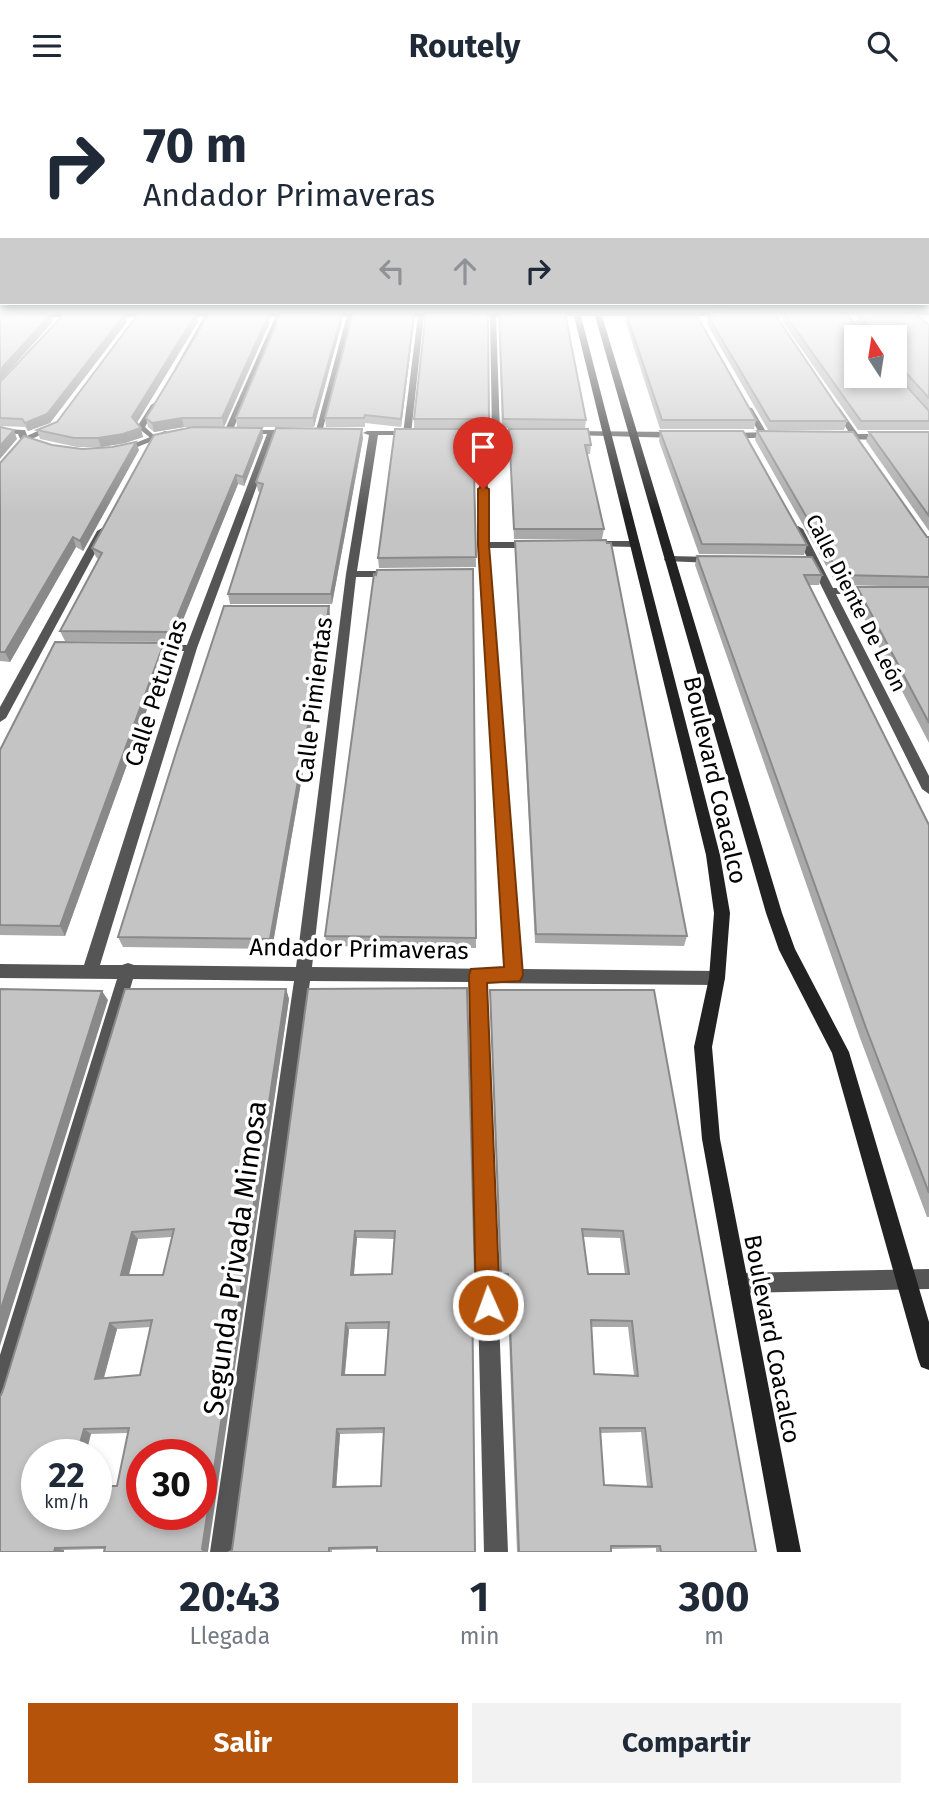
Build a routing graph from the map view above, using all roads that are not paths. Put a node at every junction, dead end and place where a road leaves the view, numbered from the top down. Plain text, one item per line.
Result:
1 (252, 377) edge
2 (333, 377) edge
3 (414, 377) edge
4 (491, 377) edge
5 (593, 377) edge
6 (617, 377) edge
7 (161, 393) edge
8 (745, 402) edge
9 (833, 403) edge
10 (63, 416) edge
11 (0, 431) edge
12 (217, 431) edge
13 (183, 432) edge
14 (228, 432) junction
15 (318, 432) junction
16 (271, 433) junction
17 (332, 433) edge
18 (360, 433) edge
19 (374, 433) junction
20 (407, 433) junction
21 (419, 433) edge
22 (445, 433) edge
23 (489, 433) junction
24 (533, 433) edge
25 (558, 433) edge
26 (608, 434) junction
27 (634, 434) junction
28 (684, 435) edge
29 (764, 435) junction
30 (721, 436) edge
31 (791, 436) edge
32 (830, 436) edge
33 (746, 437) junction
34 (856, 437) junction
35 (893, 437) edge
36 (153, 438) junction
37 (24, 439) junction
38 (46, 447) edge
39 (752, 448) edge
40 (864, 448) edge
41 (16, 449) edge
42 (147, 450) edge
43 (112, 451) edge
44 (790, 515) edge
45 (109, 519) edge
46 (539, 544) edge
47 (580, 544) edge
48 (635, 544) junction
49 (484, 545) junction
50 (668, 559) junction
51 (722, 560) edge
52 (802, 560) edge
53 (815, 561) junction
54 (405, 573) edge
55 (351, 574) junction
56 (831, 590) junction
57 (892, 591) edge
58 (39, 647) junction
59 (52, 647) edge
60 (136, 648) edge
61 (191, 648) junction
62 (0, 718) edge
63 (929, 789) edge
64 (89, 970) junction
65 (128, 970) junction
66 (0, 971) edge
67 (303, 972) junction
68 (478, 975) junction
69 (513, 975) junction
70 (717, 978) junction
71 (929, 1279) edge
72 (905, 1280) junction
73 (738, 1283) junction
74 (929, 1359) edge
75 (0, 1391) edge
76 (222, 1552) edge
77 (496, 1552) edge
78 (789, 1552) edge

1 - 14 lane
2 - 15 lane
3 - 20 lane
4 - 23 lane
5 - 26 main road, Boulevard Coacalco
6 - 27 main road, Boulevard Coacalco
7 - 36 lane
8 - 29 lane
9 - 34 lane
10 - 37 lane
11 - 37 street
12 - 14 street
13 - 36 street
14 - 16 street
15 - 16 street
15 - 17 street
16 - 61 street, Calle Petunias
18 - 19 street
19 - 20 street
19 - 55 street, Calle Pimientas
20 - 21 street
22 - 23 street
23 - 24 street
23 - 49 street
25 - 26 street
26 - 27 street
26 - 48 main road, Boulevard Coacalco
27 - 28 street
27 - 50 main road, Boulevard Coacalco
29 - 31 street
29 - 33 street
30 - 33 street
32 - 34 street
33 - 39 street
34 - 35 street
34 - 40 street
36 - 42 street
36 - 43 street
37 - 38 street
37 - 41 street
44 - 53 street, Calle Diente De León
45 - 58 street
46 - 49 street
47 - 48 street
48 - 70 main road, Boulevard Coacalco
49 - 69 street
50 - 51 street
50 - 72 main road, Boulevard Coacalco
52 - 53 street
53 - 56 street, Calle Diente De León
54 - 55 street
55 - 67 street, Calle Pimientas
56 - 57 street
56 - 63 street, Calle Diente De León
58 - 59 street
58 - 62 street
60 - 61 street
61 - 64 street, Calle Petunias
64 - 65 street, Andador Primaveras
64 - 66 street, Andador Primaveras
65 - 67 street, Andador Primaveras
65 - 75 street
67 - 68 street, Andador Primaveras
67 - 76 street, Segunda Privada Mimosa
68 - 69 street, Andador Primaveras
68 - 77 street
69 - 70 street, Andador Primaveras
70 - 73 main road, Boulevard Coacalco
71 - 72 street
72 - 73 street
72 - 74 main road, Boulevard Coacalco
73 - 78 main road, Boulevard Coacalco

